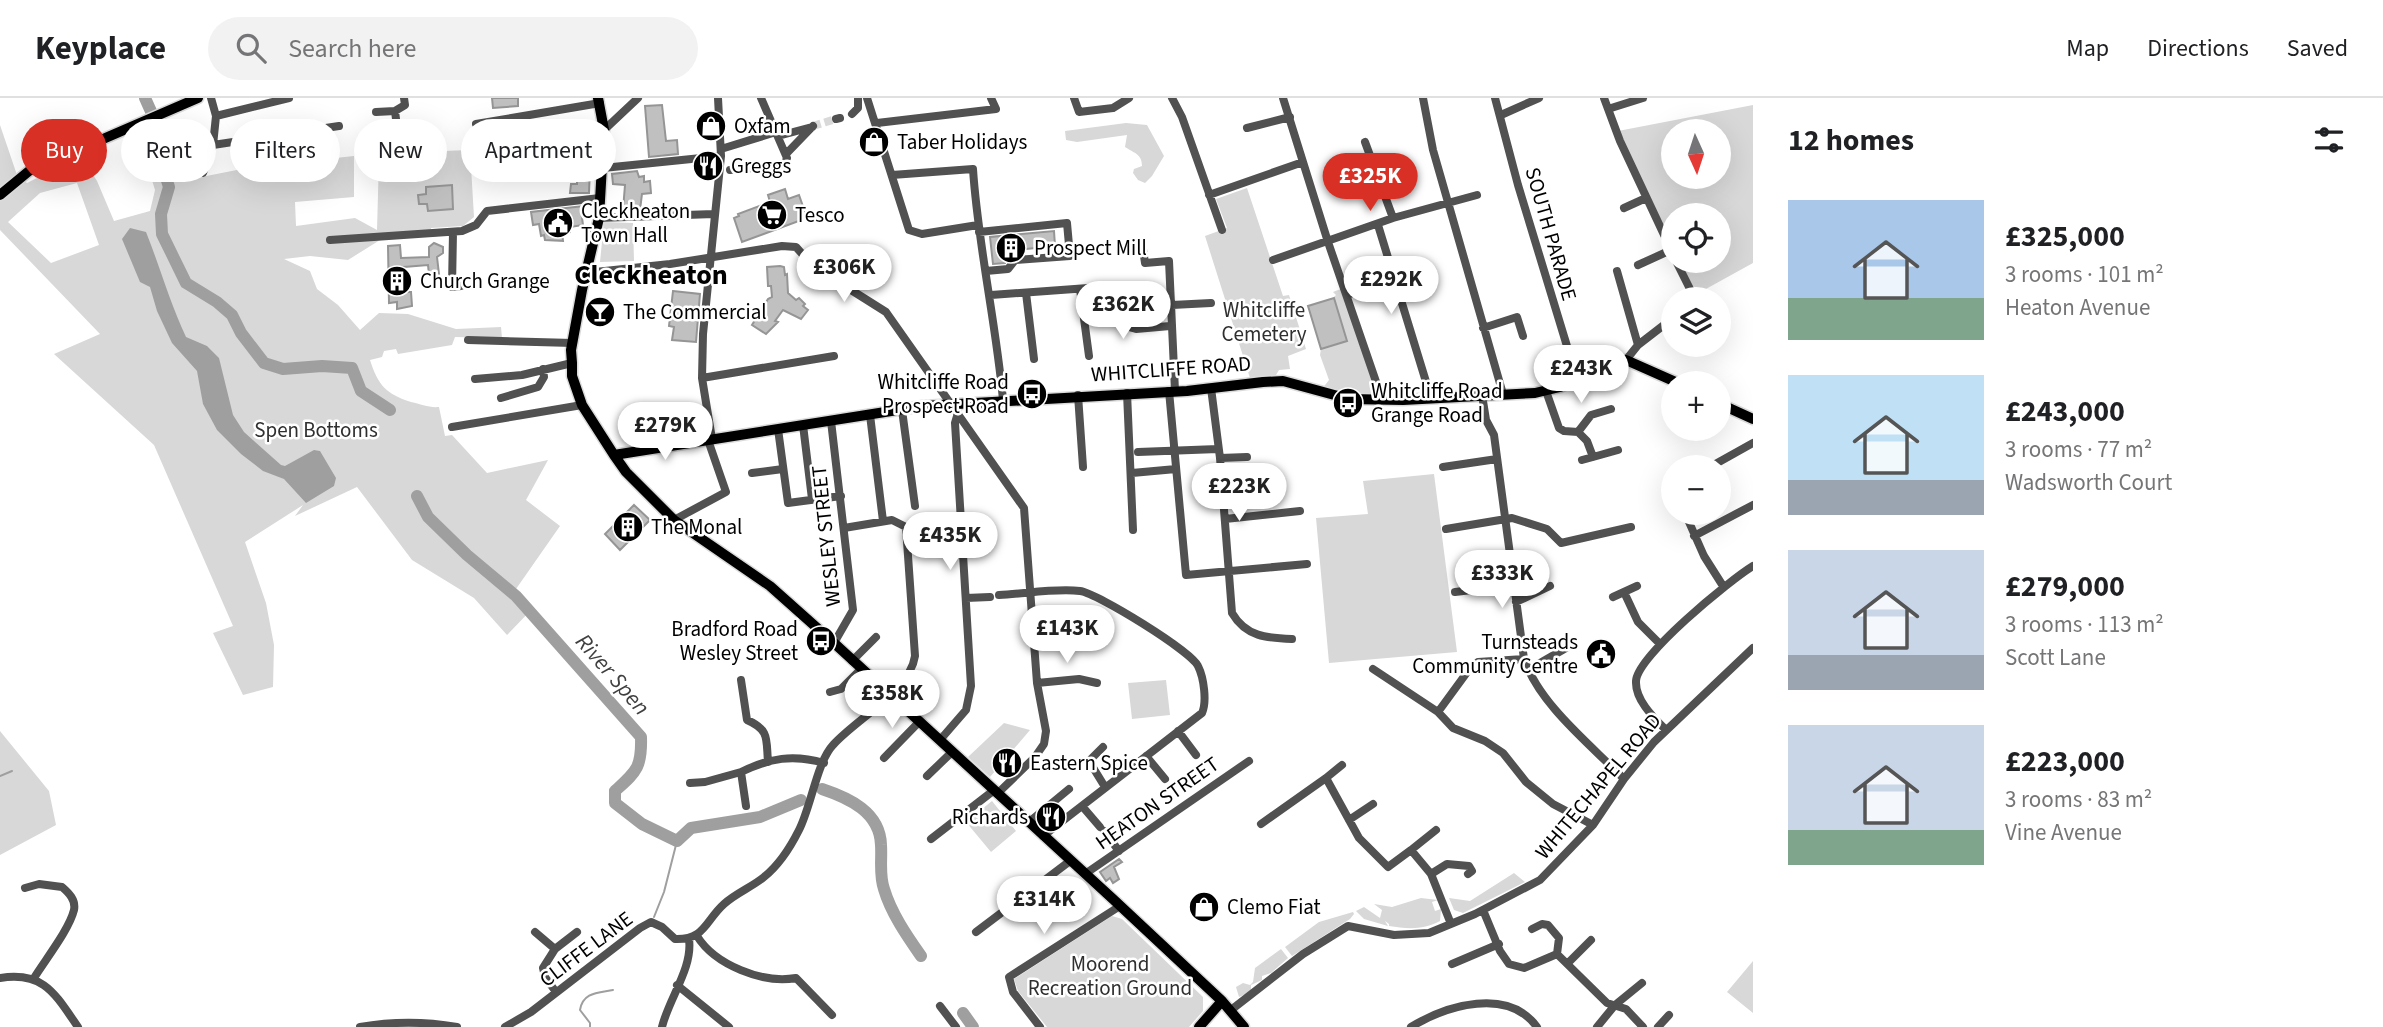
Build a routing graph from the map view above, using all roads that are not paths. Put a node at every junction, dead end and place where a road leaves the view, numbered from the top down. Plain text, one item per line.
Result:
1 (198, 98) edge
2 (211, 98) edge
3 (289, 98) edge
4 (404, 98) edge
5 (638, 98) edge
6 (719, 98) edge
7 (761, 98) edge
8 (858, 98) edge
9 (867, 98) edge
10 (991, 98) edge
11 (1074, 98) edge
12 (1129, 98) edge
13 (1172, 98) edge
14 (1283, 98) edge
15 (1423, 98) edge
16 (1495, 98) edge
17 (1539, 98) edge
18 (1604, 98) edge
19 (1643, 98) edge
20 (1529, 100) edge
21 (600, 104) edge
22 (1608, 108) junction
23 (395, 111) junction
24 (376, 112) dead end
25 (852, 114) dead end
26 (1289, 114) junction
27 (619, 115) junction
28 (1501, 115) junction
29 (216, 116) junction
30 (216, 119) edge
31 (396, 119) edge
32 (507, 119) edge
33 (615, 119) edge
34 (877, 123) junction
35 (1247, 128) dead end
36 (777, 134) junction
37 (1366, 142) dead end
38 (721, 153) junction
39 (786, 158) junction
40 (1303, 162) junction
41 (616, 166) edge
42 (730, 170) dead end
43 (892, 175) junction
44 (602, 182) edge
45 (0, 195) edge
46 (1209, 195) junction
47 (1477, 195) dead end
48 (600, 198) junction
49 (1646, 198) junction
50 (1447, 203) junction
51 (1625, 208) dead end
52 (714, 214) junction
53 (598, 218) junction
54 (1393, 218) junction
55 (1378, 225) junction
56 (979, 229) junction
57 (1661, 229) edge
58 (1222, 230) dead end
59 (453, 232) junction
60 (330, 240) dead end
61 (1142, 242) dead end
62 (1328, 242) junction
63 (1661, 256) edge
64 (710, 258) junction
65 (1273, 260) dead end
66 (1638, 265) dead end
67 (986, 271) junction
68 (1421, 271) dead end
69 (586, 273) junction
70 (1622, 274) dead end
71 (1395, 280) junction
72 (461, 286) dead end
73 (1102, 287) dead end
74 (1080, 289) junction
75 (1026, 293) junction
76 (991, 295) junction
77 (1347, 295) junction
78 (1121, 296) dead end
79 (1211, 303) dead end
80 (1172, 305) junction
81 (1170, 326) junction
82 (1661, 327) edge
83 (1483, 328) junction
84 (1523, 336) dead end
85 (468, 340) dead end
86 (573, 343) junction
87 (1638, 345) junction
88 (834, 356) dead end
89 (1089, 356) dead end
90 (1034, 359) dead end
91 (1626, 360) junction
92 (572, 363) junction
93 (543, 369) junction
94 (1661, 375) edge
95 (702, 378) junction
96 (475, 379) dead end
97 (1577, 379) junction
98 (1211, 388) junction
99 (1172, 391) junction
100 (1546, 391) junction
101 (1127, 393) junction
102 (1503, 394) junction
103 (1078, 395) junction
104 (1482, 395) junction
105 (501, 398) dead end
106 (1431, 398) junction
107 (1382, 399) junction
108 (1003, 400) junction
109 (951, 403) junction
110 (582, 405) junction
111 (1611, 409) dead end
112 (1731, 409) edge
113 (902, 410) junction
114 (958, 413) junction
115 (870, 415) junction
116 (1753, 419) edge
117 (831, 421) junction
118 (803, 425) junction
119 (452, 427) dead end
120 (778, 429) junction
121 (1578, 432) junction
122 (710, 440) junction
123 (1753, 443) edge
124 (1174, 450) junction
125 (1618, 450) dead end
126 (1138, 452) dead end
127 (1219, 453) junction
128 (614, 455) junction
129 (1731, 455) edge
130 (1247, 457) dead end
131 (1593, 457) junction
132 (1497, 459) junction
133 (1582, 460) dead end
134 (1083, 467) dead end
135 (1443, 467) dead end
136 (1176, 468) junction
137 (783, 469) junction
138 (1132, 472) junction
139 (752, 473) dead end
140 (841, 496) junction
141 (812, 499) junction
142 (1753, 505) edge
143 (915, 506) dead end
144 (1300, 511) dead end
145 (1225, 519) junction
146 (674, 520) junction
147 (1506, 520) junction
148 (883, 521) junction
149 (1690, 525) edge
150 (1631, 527) dead end
151 (845, 528) junction
152 (1446, 529) dead end
153 (1133, 530) dead end
154 (1695, 536) junction
155 (1307, 564) dead end
156 (1753, 566) edge
157 (1229, 571) junction
158 (1513, 585) junction
159 (1550, 586) dead end
160 (1637, 586) dead end
161 (1723, 586) junction
162 (1454, 592) dead end
163 (1624, 592) junction
164 (1031, 594) junction
165 (1613, 597) dead end
166 (966, 598) junction
167 (1516, 602) junction
168 (876, 637) dead end
169 (1292, 639) dead end
170 (834, 643) junction
171 (1660, 644) junction
172 (1566, 648) dead end
173 (1753, 648) edge
174 (1524, 659) junction
175 (852, 661) junction
176 (861, 669) junction
177 (1373, 669) dead end
178 (1528, 670) junction
179 (741, 680) dead end
180 (1037, 683) junction
181 (1097, 683) dead end
182 (830, 692) dead end
183 (888, 695) junction
184 (1438, 712) junction
185 (920, 722) junction
186 (1666, 730) junction
187 (1178, 731) junction
188 (940, 740) junction
189 (1103, 747) dead end
190 (952, 752) junction
191 (1196, 755) dead end
192 (1146, 756) junction
193 (884, 758) dead end
194 (1249, 761) dead end
195 (768, 762) junction
196 (824, 763) junction
197 (1342, 765) dead end
198 (741, 772) junction
199 (927, 776) dead end
200 (1326, 778) junction
201 (1165, 779) dead end
202 (1624, 779) junction
203 (690, 783) dead end
204 (1105, 787) junction
205 (1069, 789) dead end
206 (995, 793) junction
207 (1373, 804) dead end
208 (746, 806) dead end
209 (1082, 806) junction
210 (1349, 820) junction
211 (1029, 822) junction
212 (1261, 824) dead end
213 (1593, 825) junction
214 (1436, 830) dead end
215 (1043, 836) junction
216 (931, 839) dead end
217 (1411, 850) junction
218 (1119, 851) junction
219 (1070, 861) junction
220 (1085, 874) junction
221 (1431, 874) junction
222 (1468, 874) dead end
223 (25, 888) dead end
224 (1120, 906) junction
225 (1483, 910) junction
226 (1451, 924) junction
227 (1532, 929) dead end
228 (535, 932) dead end
229 (577, 932) dead end
230 (976, 932) dead end
231 (693, 938) junction
232 (1591, 940) dead end
233 (1499, 944) junction
234 (555, 949) junction
235 (1557, 954) junction
236 (1568, 963) junction
237 (1452, 964) dead end
238 (0, 978) edge
239 (34, 978) junction
240 (1643, 983) dead end
241 (677, 985) junction
242 (556, 992) junction
243 (1222, 1001) junction
244 (1615, 1005) junction
245 (940, 1006) dead end
246 (1231, 1010) junction
247 (832, 1015) dead end
248 (1669, 1015) dead end
249 (78, 1027) edge
250 (360, 1027) edge
251 (457, 1027) edge
252 (505, 1027) edge
253 (662, 1027) edge
254 (729, 1027) edge
255 (956, 1027) edge
256 (1040, 1027) edge
257 (1199, 1027) edge
258 (1244, 1027) edge
259 (1411, 1027) edge
260 (1537, 1027) edge
261 (1597, 1027) edge
262 (1643, 1027) edge
263 (1658, 1027) edge

1 - 45 main road
2 - 29 street
3 - 29 street
4 - 23 street
5 - 27 street
6 - 38 street
7 - 36 street
8 - 25 street
9 - 34 street
10 - 34 street
11 - 12 street
13 - 46 street
14 - 26 street
15 - 50 street
16 - 28 street, SOUTH PARADE
17 - 20 street
18 - 22 street
19 - 22 street
20 - 28 street
21 - 27 street
21 - 32 street
22 - 49 street
23 - 24 street
23 - 31 street
26 - 35 street
26 - 40 street
27 - 33 street
28 - 97 street, SOUTH PARADE
29 - 30 street
34 - 43 street
36 - 38 street
36 - 39 street
36 - 39 street
37 - 54 street
38 - 41 street
38 - 52 street
39 - 42 street
40 - 46 street
40 - 62 street
43 - 56 street
43 - 56 street
44 - 48 main road
46 - 58 street
47 - 50 street
48 - 53 main road
48 - 59 street
49 - 51 street
49 - 57 street
50 - 54 street
50 - 83 street
52 - 53 street
52 - 64 street
53 - 69 main road
54 - 55 street
55 - 62 street
55 - 71 street
56 - 67 street
56 - 67 street
59 - 60 street
59 - 72 street
61 - 80 street
62 - 65 street
62 - 77 street
63 - 66 street
64 - 69 street
64 - 95 street
64 - 109 street
67 - 76 street
68 - 71 street
69 - 86 main road
70 - 87 street
71 - 77 street
71 - 106 street
73 - 74 street
74 - 75 street
74 - 89 street
75 - 76 street
75 - 90 street
76 - 108 street
77 - 107 street
78 - 81 street
79 - 80 street
80 - 81 street
81 - 99 street
82 - 87 street
83 - 84 street
83 - 102 street
85 - 86 street
86 - 92 main road
87 - 91 street
88 - 95 street
91 - 94 main road
91 - 97 main road, WHITCLIFFE ROAD
92 - 93 street
92 - 110 main road
93 - 96 street
93 - 105 street
95 - 122 street
97 - 100 main road, WHITCLIFFE ROAD
98 - 99 main road, WHITCLIFFE ROAD
98 - 107 main road, WHITCLIFFE ROAD
98 - 127 street
99 - 101 main road, WHITCLIFFE ROAD
99 - 124 street
100 - 102 main road, WHITCLIFFE ROAD
100 - 121 street
101 - 103 main road, WHITCLIFFE ROAD
101 - 138 street
102 - 104 main road, WHITCLIFFE ROAD
103 - 108 main road, WHITCLIFFE ROAD
103 - 134 street
104 - 106 main road, WHITCLIFFE ROAD
104 - 132 street
106 - 107 main road, WHITCLIFFE ROAD
108 - 109 main road, WHITCLIFFE ROAD
109 - 113 main road, WHITCLIFFE ROAD
109 - 114 street
110 - 119 street
110 - 128 main road
111 - 121 street
112 - 116 main road
113 - 115 main road, WHITCLIFFE ROAD
113 - 143 street
114 - 164 street
114 - 166 street
115 - 117 main road, WHITCLIFFE ROAD
115 - 148 street
117 - 118 main road, WHITCLIFFE ROAD
117 - 140 street, WESLEY STREET
118 - 120 main road, WHITCLIFFE ROAD
118 - 141 street
120 - 122 main road, WHITCLIFFE ROAD
120 - 137 street
121 - 131 street
122 - 128 main road, WHITCLIFFE ROAD
122 - 146 street
123 - 129 street
124 - 126 street
124 - 127 street
124 - 136 street
125 - 131 street
127 - 130 street
127 - 145 street
128 - 146 main road
131 - 133 street
132 - 135 street
132 - 147 street
136 - 138 street
136 - 157 street
137 - 139 street
137 - 141 street
138 - 153 street
140 - 141 street
140 - 151 street, WESLEY STREET
142 - 154 street
144 - 145 street
145 - 157 street
146 - 170 main road
147 - 150 street
147 - 152 street
147 - 158 street
148 - 151 street
148 - 183 street
149 - 154 street
151 - 170 street, WESLEY STREET
154 - 161 street
155 - 157 street
156 - 161 street
157 - 169 street
158 - 162 street
158 - 167 street
159 - 167 street
160 - 163 street
161 - 171 street
163 - 165 street
163 - 171 street
164 - 166 street
164 - 180 street
164 - 187 street
166 - 188 street
167 - 174 street
168 - 175 street
170 - 175 main road
171 - 186 street
172 - 178 street
173 - 186 street, WHITECHAPEL ROAD
174 - 178 street
174 - 184 street
175 - 176 main road
176 - 182 street
176 - 183 main road
177 - 184 street
178 - 202 street
179 - 195 street
180 - 181 street
180 - 206 street
183 - 185 main road
183 - 196 street
184 - 213 street
185 - 188 main road
185 - 193 street
186 - 202 street, WHITECHAPEL ROAD
187 - 191 street
187 - 192 street
188 - 190 main road
189 - 204 street
190 - 199 street
190 - 206 main road
192 - 201 street
192 - 204 street
194 - 218 street, HEATON STREET
195 - 196 street
195 - 198 street
196 - 231 street
197 - 200 street
198 - 203 street
198 - 208 street
200 - 210 street
200 - 212 street
202 - 213 street, WHITECHAPEL ROAD
204 - 209 street
205 - 211 street
206 - 211 main road
206 - 216 street
207 - 210 street
209 - 215 street
209 - 218 street
210 - 217 street
211 - 215 main road
213 - 225 street, WHITECHAPEL ROAD
214 - 217 street
215 - 219 main road
217 - 221 street
218 - 220 street, HEATON STREET
219 - 220 main road
219 - 230 street
220 - 224 main road
221 - 222 street
221 - 226 street
223 - 239 street
224 - 243 main road
224 - 256 street
225 - 226 street, WHITECHAPEL ROAD
225 - 233 street
226 - 246 street, WHITECHAPEL ROAD
227 - 235 street
228 - 234 street
229 - 234 street
231 - 241 street
231 - 242 street, CLIFFE LANE
231 - 247 street
232 - 236 street
233 - 235 street
233 - 237 street
234 - 242 street
235 - 236 street
236 - 244 street
238 - 239 street
239 - 249 street
240 - 244 street
241 - 253 street
241 - 254 street
242 - 252 street, CLIFFE LANE
243 - 246 main road
243 - 257 main road
244 - 261 street
244 - 262 street
245 - 255 street
246 - 258 main road
248 - 263 street
250 - 251 street
259 - 260 street

